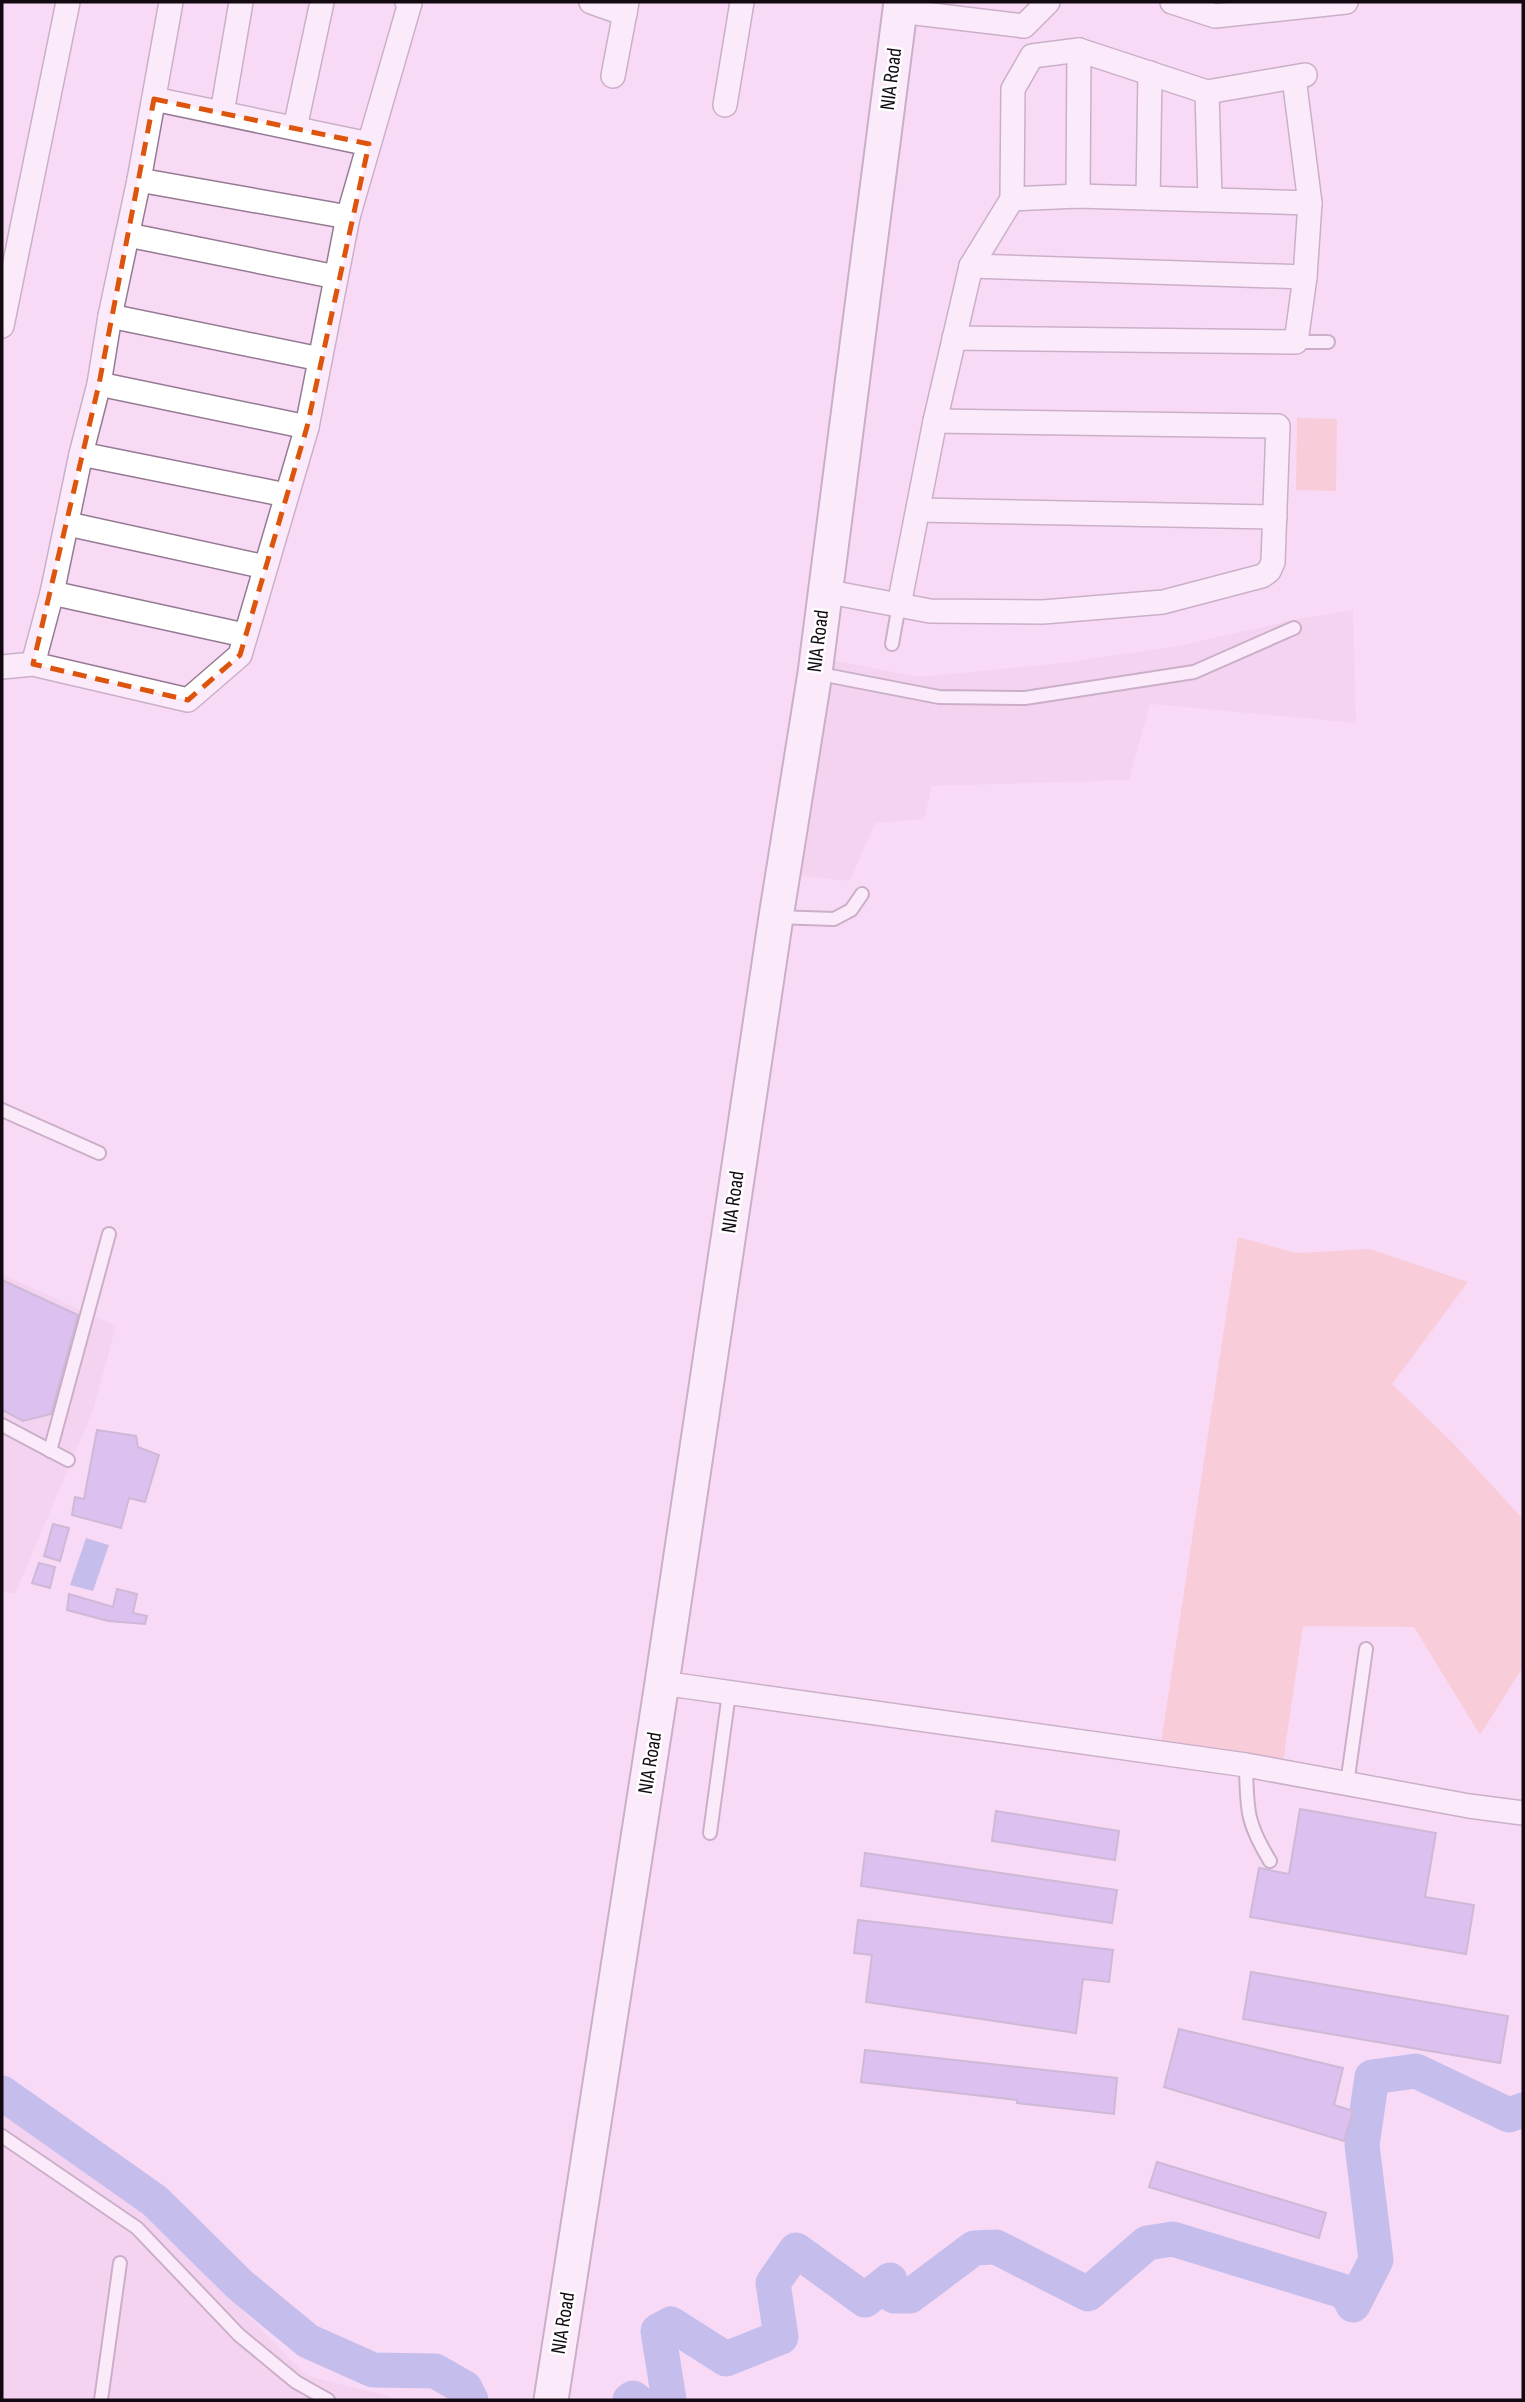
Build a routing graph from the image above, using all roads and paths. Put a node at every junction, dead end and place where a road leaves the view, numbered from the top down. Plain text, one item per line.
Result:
1 (68, 2) edge
2 (171, 2) edge
3 (242, 2) edge
4 (322, 2) edge
5 (407, 2) edge
6 (591, 2) edge
7 (742, 2) edge
8 (1048, 2) edge
9 (1172, 2) edge
10 (1346, 2) edge
11 (900, 6) edge
12 (1256, 7) edge
13 (626, 8) edge
14 (1079, 50) junction
15 (1150, 74) junction
16 (613, 76) dead end
17 (1207, 92) junction
18 (154, 99) junction
19 (725, 105) dead end
20 (222, 113) junction
21 (295, 128) junction
22 (369, 144) junction
23 (139, 180) junction
24 (1078, 196) junction
25 (1012, 198) junction
26 (1148, 198) junction
27 (1210, 199) junction
28 (1310, 203) junction
29 (348, 218) junction
30 (128, 235) junction
31 (971, 266) junction
32 (336, 277) junction
33 (1305, 277) junction
34 (110, 316) junction
35 (2, 326) edge
36 (954, 338) junction
37 (1296, 342) junction
38 (1328, 342) dead end
39 (320, 359) junction
40 (99, 384) junction
41 (935, 421) junction
42 (307, 427) junction
43 (81, 454) junction
44 (286, 495) junction
45 (918, 510) junction
46 (1275, 517) junction
47 (68, 524) junction
48 (265, 567) junction
49 (824, 591) junction
50 (52, 593) junction
51 (899, 605) junction
52 (1294, 628) dead end
53 (244, 635) junction
54 (892, 644) dead end
55 (33, 664) junction
56 (2, 667) edge
57 (815, 673) junction
58 (862, 894) dead end
59 (776, 917) junction
60 (2, 1110) edge
61 (99, 1153) dead end
62 (109, 1234) dead end
63 (2, 1425) edge
64 (50, 1451) junction
65 (68, 1461) dead end
66 (1366, 1649) dead end
67 (662, 1683) junction
68 (730, 1693) junction
69 (1246, 1765) junction
70 (1347, 1784) junction
71 (1523, 1814) edge
72 (710, 1833) dead end
73 (1270, 1861) dead end
74 (2, 2136) edge
75 (120, 2263) dead end
76 (101, 2400) edge
77 (328, 2400) edge
78 (551, 2400) edge

1 - 35 street
2 - 18 street
3 - 20 street
4 - 21 street
5 - 22 street
6 - 13 street
7 - 19 street
8 - 11 street
9 - 12 street
10 - 12 street
11 - 49 street, NIA Road
13 - 16 street
14 - 15 street
14 - 24 street
14 - 25 street
15 - 17 street
15 - 26 street
17 - 27 street
17 - 28 street
18 - 20 street
18 - 23 street
20 - 21 street
21 - 22 street
22 - 29 street
23 - 29 street
23 - 30 street
24 - 25 street
24 - 26 street
25 - 31 street
26 - 27 street
27 - 28 street
28 - 33 street
29 - 32 street
30 - 32 street
30 - 34 street
31 - 33 street
31 - 36 street
32 - 39 street
33 - 37 street
34 - 39 street
34 - 40 street
36 - 37 street
36 - 41 street
37 - 38 lane
39 - 42 street
40 - 42 street
40 - 43 street
41 - 45 street
41 - 46 street
42 - 44 street
43 - 44 street
43 - 47 street
44 - 48 street
45 - 46 street
45 - 51 street
46 - 51 street
47 - 48 street
47 - 50 street
48 - 53 street
49 - 51 street
49 - 57 street, NIA Road
50 - 53 street
50 - 55 street
51 - 54 lane
52 - 57 lane
53 - 55 street
55 - 56 street
57 - 59 street, NIA Road
58 - 59 lane
59 - 67 street, NIA Road
60 - 61 lane
62 - 64 lane
63 - 64 lane
64 - 65 lane
66 - 70 lane
67 - 68 street
67 - 78 street, NIA Road
68 - 69 street
68 - 72 lane
69 - 70 street
69 - 73 lane
70 - 71 street
74 - 77 lane
75 - 76 lane

